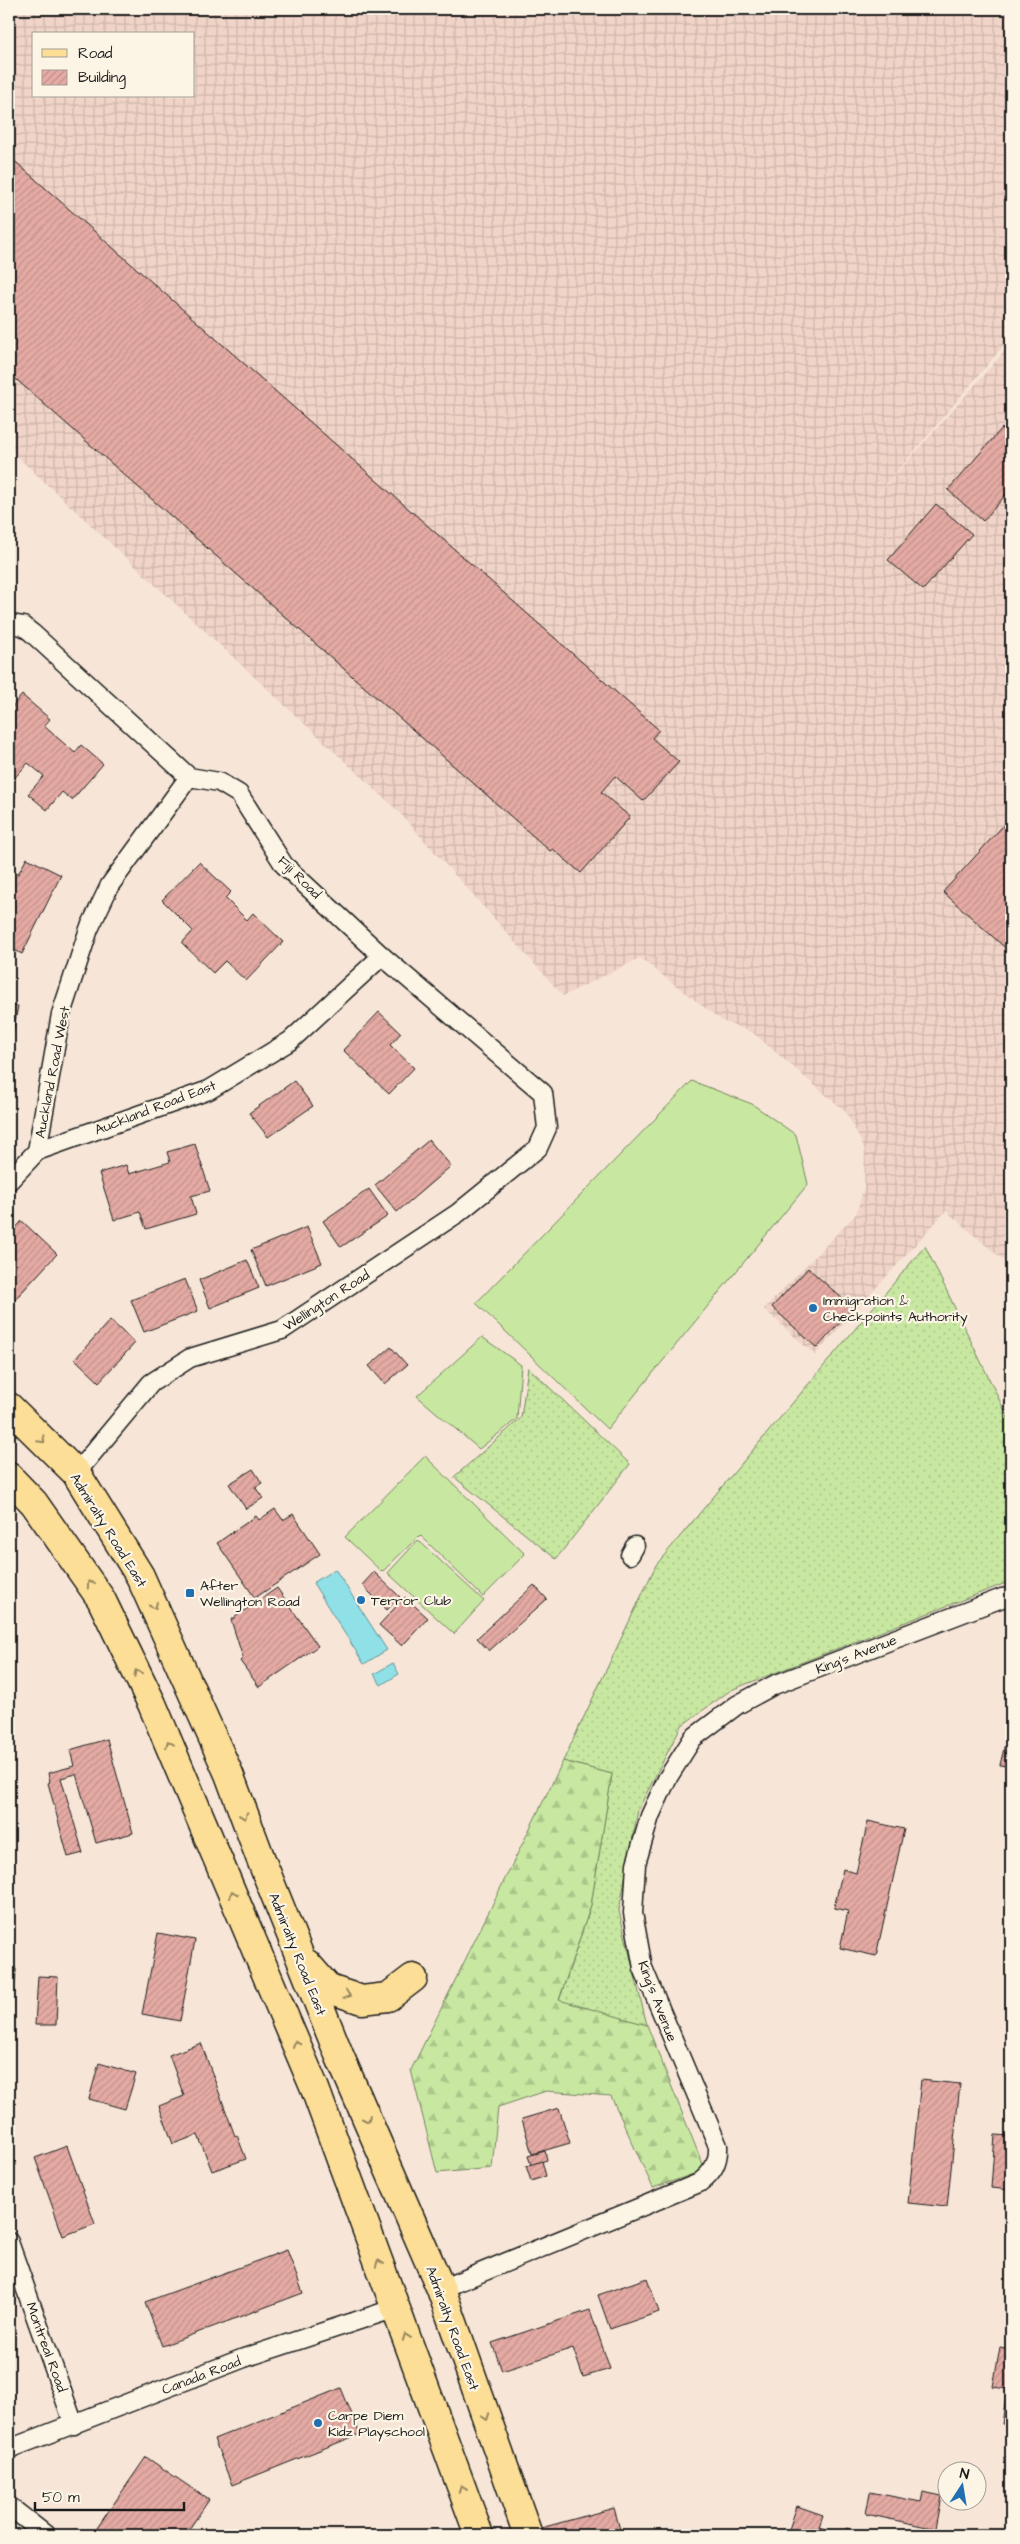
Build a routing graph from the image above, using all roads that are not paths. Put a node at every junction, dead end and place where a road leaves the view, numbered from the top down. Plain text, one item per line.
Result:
1 (12, 624) edge
2 (189, 777) junction
3 (382, 956) junction
4 (547, 1128) joint
5 (37, 1150) junction
6 (9, 1181) edge
7 (9, 1407) edge
8 (76, 1473) junction
9 (9, 1476) edge
10 (1011, 1597) edge
11 (298, 1954) junction
12 (413, 1978) dead end
13 (9, 2242) edge
14 (441, 2289) junction
15 (396, 2308) junction
16 (74, 2424) junction
17 (9, 2450) edge
18 (9, 2506) edge
19 (46, 2535) edge
20 (479, 2535) edge
21 (528, 2535) edge

1 - 2 street
2 - 3 street, Fiji Road
2 - 5 street, Auckland Road West
3 - 4 street, Fiji Road
3 - 5 street, Auckland Road East
4 - 8 street, Wellington Road
5 - 6 street, Auckland Road West
7 -> 8 main road, Admiralty Road East
8 -> 11 main road, Admiralty Road East
15 -> 9 main road
10 - 14 street, King's Avenue
11 -> 12 main road
11 -> 14 main road, Admiralty Road East
13 - 16 street, Montreal Road
14 -> 21 main road, Admiralty Road East
15 - 16 street, Canada Road
20 -> 15 main road
16 - 17 street, Canada Road
18 - 19 street

